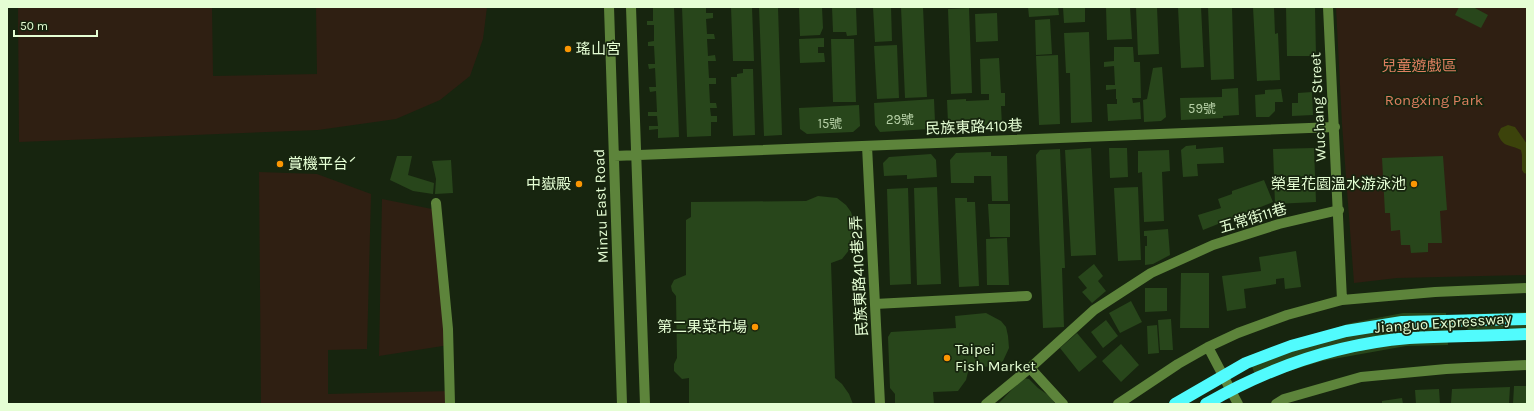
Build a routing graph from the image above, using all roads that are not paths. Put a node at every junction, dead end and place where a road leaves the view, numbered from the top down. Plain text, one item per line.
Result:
1 (609, 7) edge
2 (631, 7) edge
3 (1328, 7) edge
4 (1335, 127) junction
5 (867, 146) junction
6 (637, 155) junction
7 (614, 156) junction
8 (436, 203) dead end
9 (1339, 210) junction
10 (1527, 288) edge
11 (1027, 296) dead end
12 (1342, 300) junction
13 (875, 304) junction
14 (1527, 319) edge
15 (1527, 334) edge
16 (1208, 347) junction
17 (1527, 365) edge
18 (1030, 368) junction
19 (450, 404) edge
20 (622, 404) edge
21 (645, 404) edge
22 (880, 404) edge
23 (986, 404) edge
24 (1063, 404) edge
25 (1118, 404) edge
26 (1175, 404) edge
27 (1206, 404) edge
28 (1238, 404) edge
29 (1276, 404) edge

1 - 7 street, Minzu East Road
2 - 6 street
3 - 4 street, Wuchang Street
4 - 5 street, 民族東路410巷
4 - 9 street, Wuchang Street
5 - 6 street, 民族東路410巷
5 - 13 street, 民族東路410巷2弄
6 - 7 street, 民族東路410巷
6 - 21 street
7 - 20 street, Minzu East Road
8 - 19 street
9 - 12 street, Wuchang Street
9 - 18 street, 五常街11巷
10 - 12 street
11 - 13 street
12 - 16 street
13 - 22 street, 民族東路410巷2弄
14 - 26 highway, Jianguo Expressway, bridge
15 - 27 highway, Jianguo Expressway, bridge
16 - 25 street
16 - 28 street
17 - 29 street
18 - 23 street, 五常街11巷
18 - 24 street

